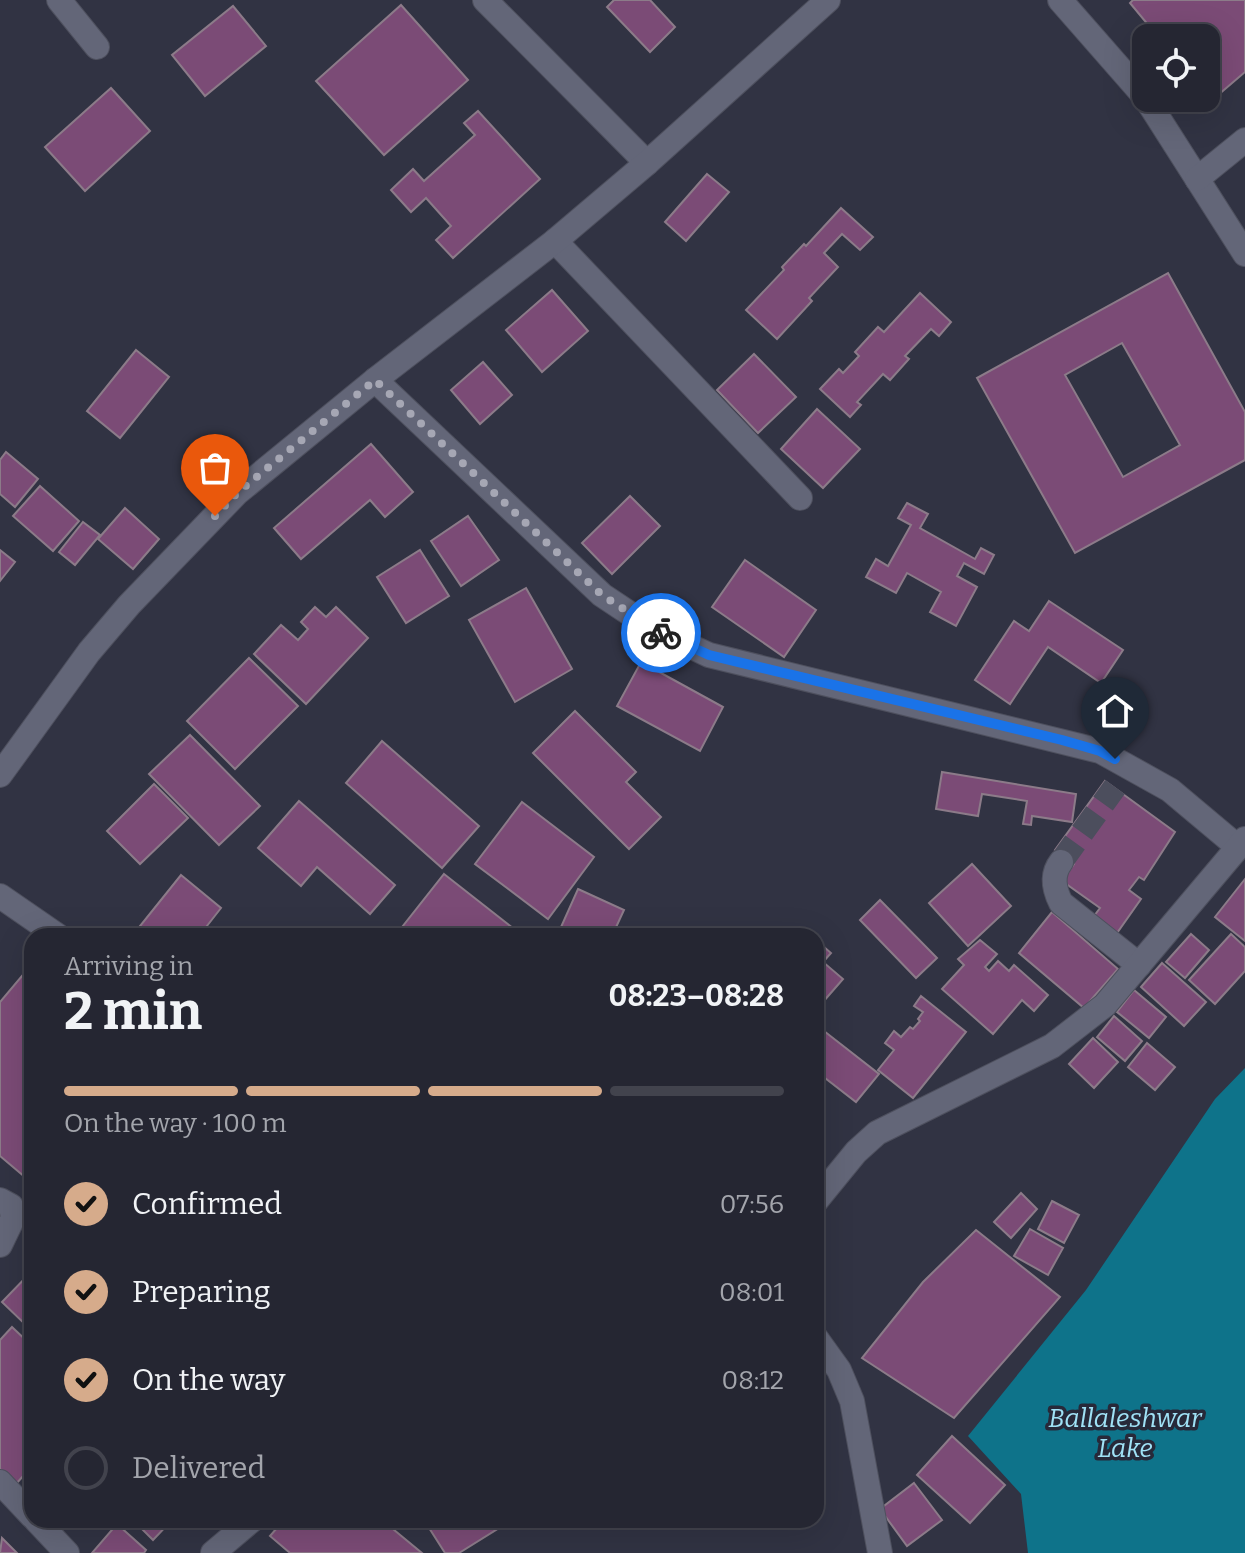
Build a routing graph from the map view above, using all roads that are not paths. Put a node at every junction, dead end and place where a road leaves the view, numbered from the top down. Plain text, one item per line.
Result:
1 (59, 0) edge
2 (485, 0) edge
3 (828, 0) edge
4 (1063, 1) edge
5 (97, 47) dead end
6 (1245, 140) edge
7 (647, 163) junction
8 (1197, 179) junction
9 (555, 241) junction
10 (1245, 254) edge
11 (375, 380) junction
12 (800, 498) dead end
13 (0, 775) edge
14 (1242, 843) edge
15 (1061, 862) tunnel mouth
16 (0, 896) edge
17 (46, 928) edge
18 (1139, 965) junction
19 (824, 1191) edge
20 (0, 1200) edge
21 (0, 1245) edge
22 (824, 1349) edge
23 (0, 1482) edge
24 (24, 1507) edge
25 (43, 1528) edge
26 (243, 1528) edge
27 (67, 1553) edge
28 (213, 1553) edge
29 (880, 1553) edge

1 - 5 street
2 - 7 street
3 - 7 street
4 - 8 street
6 - 8 street
7 - 9 street
8 - 10 street
9 - 11 street
9 - 12 street
11 - 13 street
11 - 14 street
14 - 18 street
15 - 18 street
16 - 17 street
18 - 19 street
20 - 21 street
22 - 29 street
23 - 24 street
25 - 27 street
26 - 28 street

